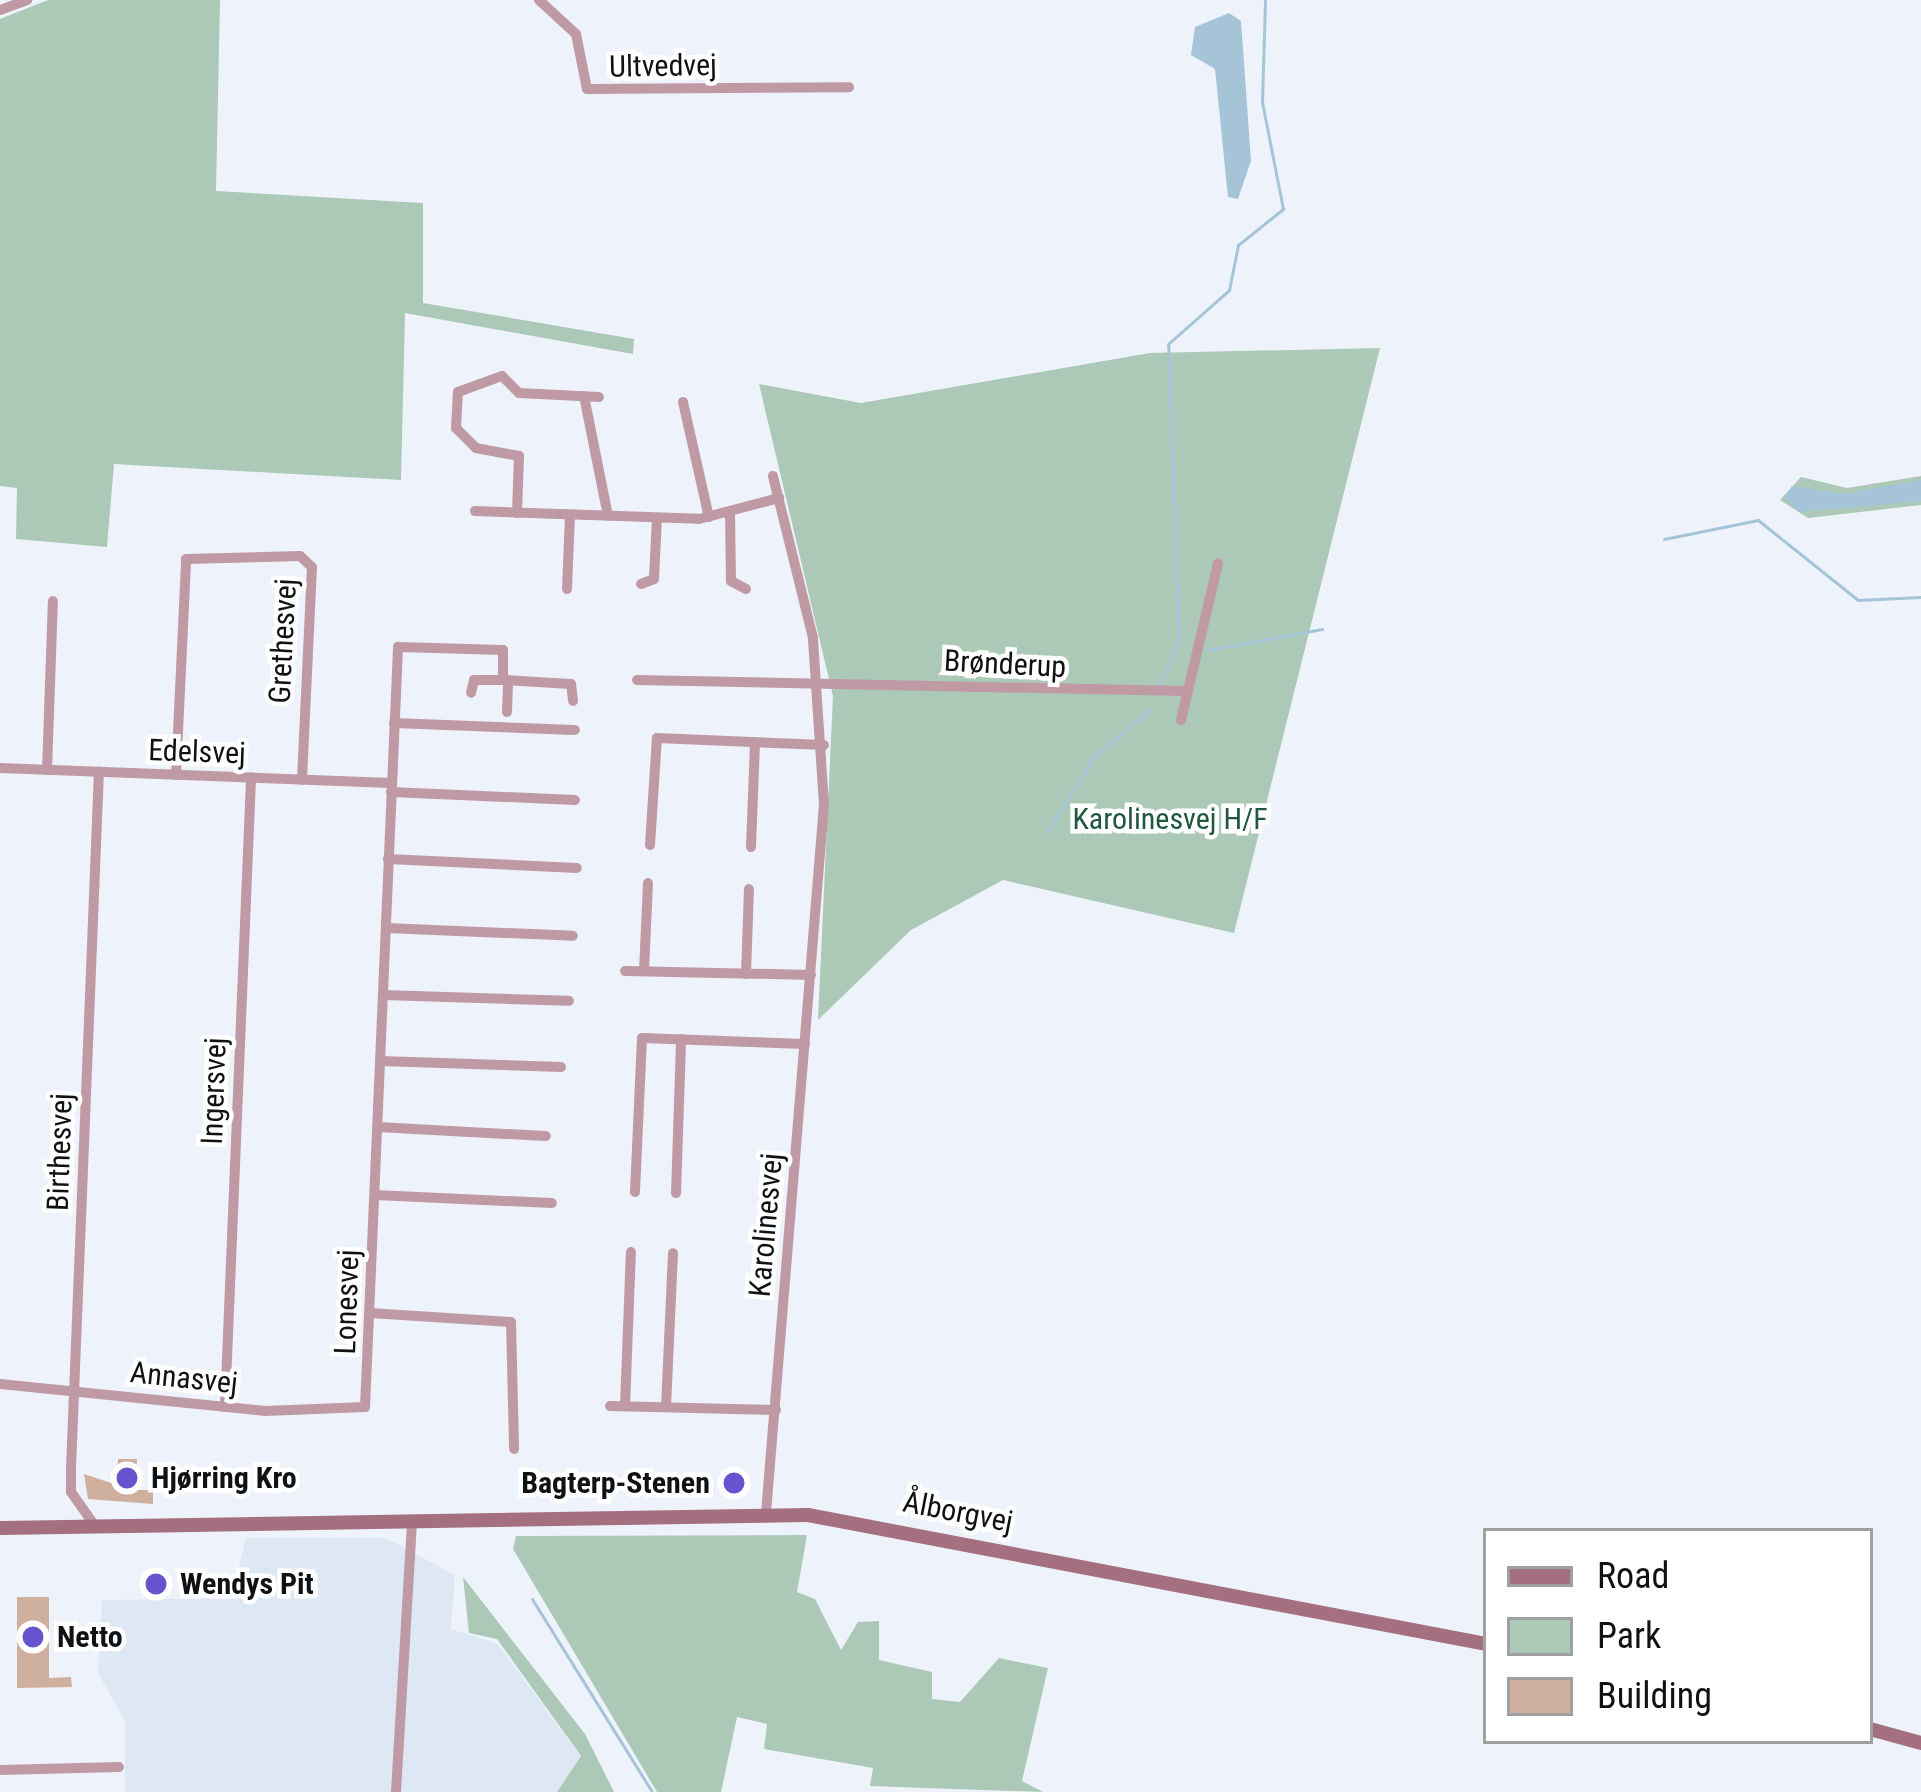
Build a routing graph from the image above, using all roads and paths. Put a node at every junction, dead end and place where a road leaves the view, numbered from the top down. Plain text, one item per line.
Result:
1 (27, 0) edge
2 (539, 0) edge
3 (0, 10) edge
4 (849, 87) dead end
5 (584, 396) junction
6 (599, 397) dead end
7 (683, 402) dead end
8 (773, 476) dead end
9 (779, 498) junction
10 (475, 512) dead end
11 (730, 512) junction
12 (517, 513) junction
13 (571, 515) junction
14 (608, 516) junction
15 (710, 517) junction
16 (657, 518) junction
17 (1218, 563) dead end
18 (641, 584) dead end
19 (568, 589) dead end
20 (746, 589) dead end
21 (53, 601) dead end
22 (506, 680) junction
23 (637, 680) dead end
24 (819, 680) junction
25 (1186, 691) junction
26 (471, 693) dead end
27 (573, 701) dead end
28 (507, 712) dead end
29 (1180, 721) dead end
30 (394, 723) junction
31 (575, 730) dead end
32 (755, 742) junction
33 (824, 745) junction
34 (0, 768) edge
35 (46, 770) junction
36 (99, 772) junction
37 (176, 775) junction
38 (251, 778) junction
39 (302, 780) junction
40 (391, 788) junction
41 (575, 800) dead end
42 (650, 845) dead end
43 (752, 847) dead end
44 (388, 859) junction
45 (577, 868) dead end
46 (648, 883) dead end
47 (749, 889) dead end
48 (386, 928) junction
49 (573, 936) dead end
50 (625, 971) dead end
51 (644, 971) junction
52 (746, 974) junction
53 (811, 975) junction
54 (383, 995) junction
55 (569, 1001) dead end
56 (681, 1039) junction
57 (805, 1044) junction
58 (380, 1060) junction
59 (560, 1067) dead end
60 (378, 1127) junction
61 (546, 1136) dead end
62 (635, 1192) dead end
63 (676, 1193) dead end
64 (375, 1195) junction
65 (553, 1203) dead end
66 (631, 1252) dead end
67 (674, 1253) dead end
68 (370, 1313) junction
69 (0, 1384) edge
70 (74, 1391) junction
71 (610, 1406) dead end
72 (625, 1406) junction
73 (225, 1407) junction
74 (666, 1407) junction
75 (776, 1409) junction
76 (362, 1410) joint
77 (514, 1449) dead end
78 (766, 1513) junction
79 (412, 1519) junction
80 (95, 1526) junction
81 (0, 1528) edge
82 (1483, 1643) edge
83 (1873, 1730) edge
84 (1921, 1744) edge
85 (119, 1767) dead end
86 (0, 1769) edge
87 (396, 1792) edge

1 - 3 street
2 - 4 street, Ultvedvej
5 - 6 street
5 - 12 street
5 - 14 street
7 - 15 street
8 - 9 street, Karolinesvej
9 - 11 street
9 - 24 street, Karolinesvej
10 - 12 street
11 - 15 street
11 - 20 street
12 - 13 street
13 - 14 street
13 - 19 street
14 - 16 street
15 - 16 street
16 - 18 street
17 - 25 street
21 - 35 street
22 - 26 street
22 - 27 street
22 - 28 street
22 - 30 street, Lonesvej
23 - 24 street
24 - 25 street, Brønderup
24 - 33 street, Karolinesvej
25 - 29 street
30 - 31 street
30 - 40 street, Lonesvej
32 - 33 street
32 - 42 street
32 - 43 street
33 - 53 street, Karolinesvej
34 - 35 street, Edelsvej
35 - 36 street, Edelsvej
36 - 37 street, Edelsvej
36 - 70 street, Birthesvej
37 - 38 street, Edelsvej
37 - 39 street, Grethesvej
38 - 39 street, Edelsvej
38 - 73 street, Ingersvej
39 - 40 street, Edelsvej
40 - 41 street
40 - 44 street, Lonesvej
44 - 45 street
44 - 48 street, Lonesvej
46 - 51 street
47 - 52 street
48 - 49 street
48 - 54 street, Lonesvej
50 - 51 street
51 - 52 street
52 - 53 street
53 - 57 street, Karolinesvej
54 - 55 street
54 - 58 street, Lonesvej
56 - 57 street
56 - 62 street
56 - 63 street
57 - 75 street, Karolinesvej
58 - 59 street
58 - 60 street, Lonesvej
60 - 61 street
60 - 64 street, Lonesvej
64 - 65 street
64 - 68 street, Lonesvej
66 - 72 street
67 - 74 street
68 - 76 street, Lonesvej
68 - 77 street
69 - 70 street, Annasvej
70 - 73 street, Annasvej
70 - 80 street, Birthesvej
71 - 72 street
72 - 74 street
73 - 76 street, Annasvej
74 - 75 street
75 - 78 street, Karolinesvej
78 - 79 main road, Ålborgvej
78 - 82 main road, Ålborgvej
79 - 80 main road, Ålborgvej
79 - 87 street
80 - 81 main road, Ålborgvej
83 - 84 main road
85 - 86 street

